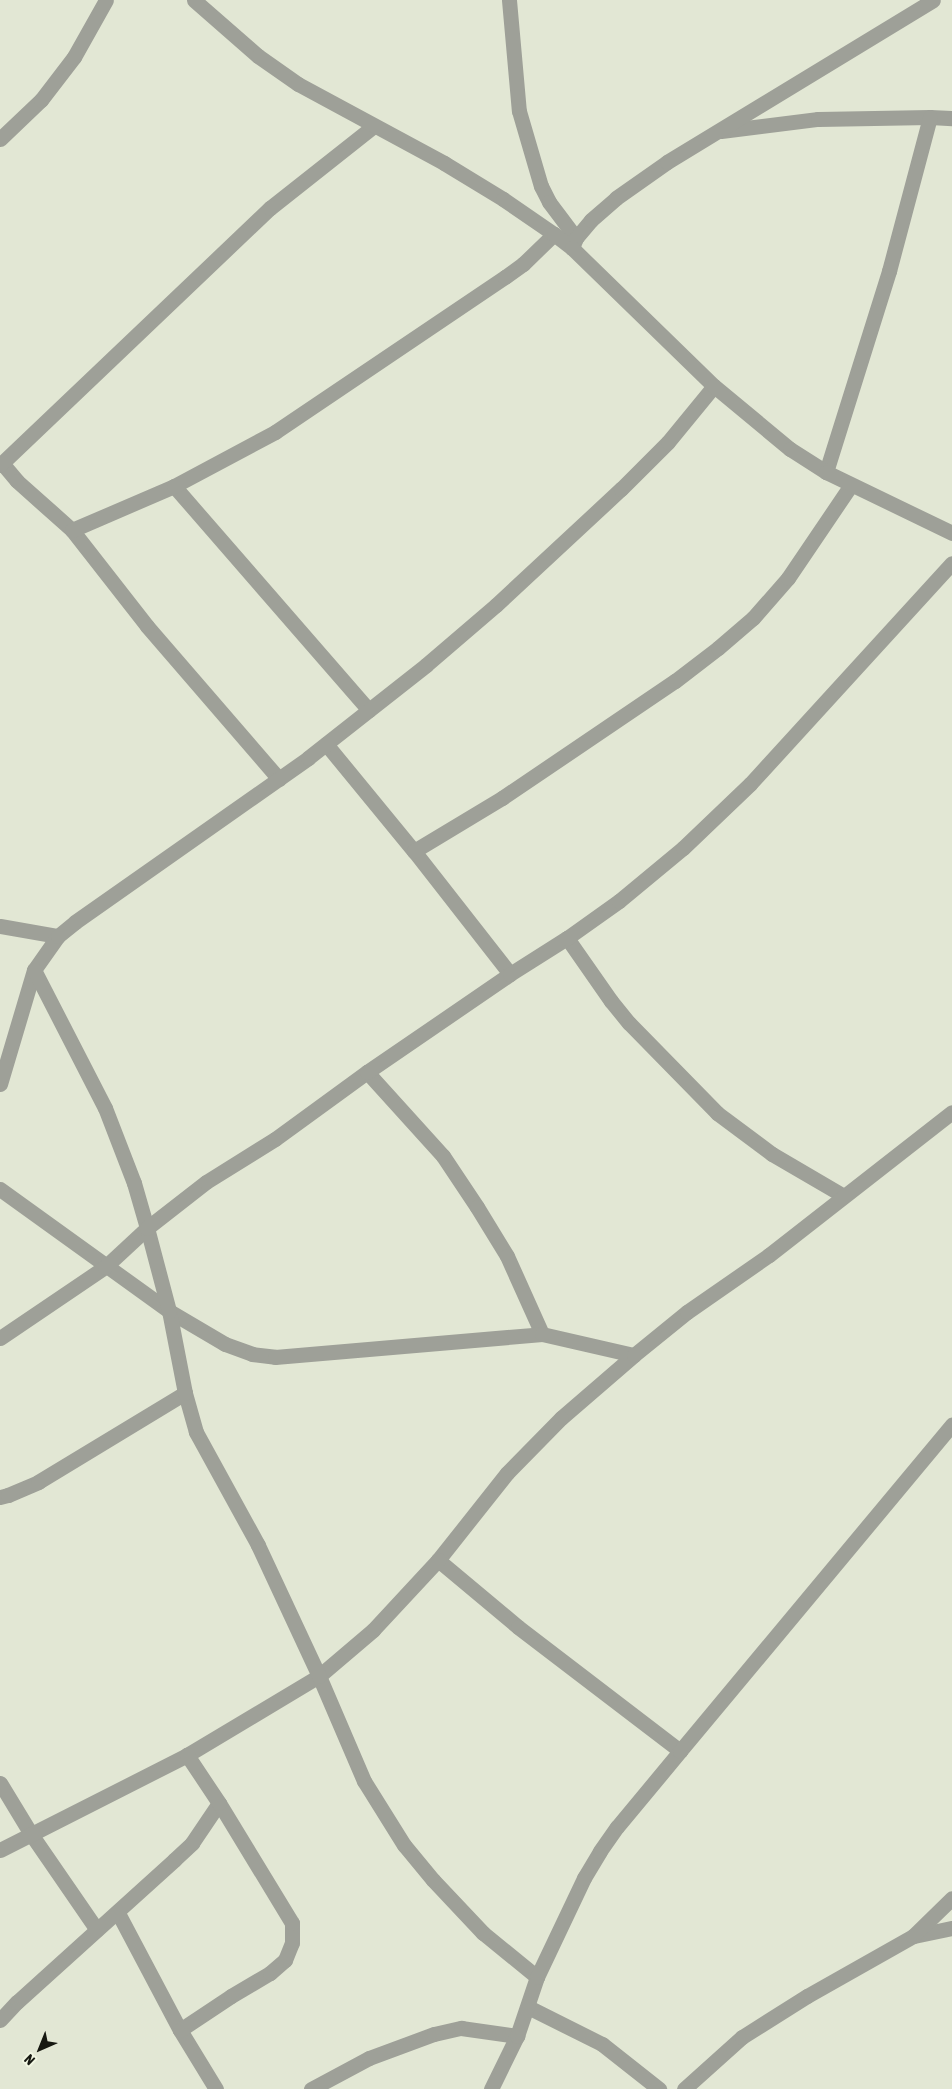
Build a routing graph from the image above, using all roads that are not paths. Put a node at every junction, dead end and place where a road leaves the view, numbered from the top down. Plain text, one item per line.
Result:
1 (106, 0) edge
2 (194, 0) edge
3 (509, 0) edge
4 (933, 0) edge
5 (930, 117) junction
6 (952, 118) edge
7 (374, 126) junction
8 (717, 132) junction
9 (0, 139) edge
10 (554, 234) junction
11 (574, 243) junction
12 (714, 386) junction
13 (1, 464) edge
14 (826, 472) junction
15 (851, 485) junction
16 (174, 486) junction
17 (72, 530) junction
18 (952, 533) edge
19 (952, 562) edge
20 (369, 710) junction
21 (326, 744) junction
22 (279, 779) junction
23 (414, 852) junction
24 (0, 926) edge
25 (58, 936) junction
26 (567, 938) junction
27 (34, 970) junction
28 (510, 974) junction
29 (367, 1072) junction
30 (0, 1083) edge
31 (952, 1112) edge
32 (0, 1189) edge
33 (844, 1196) junction
34 (147, 1228) junction
35 (105, 1267) junction
36 (169, 1311) junction
37 (542, 1334) junction
38 (0, 1338) edge
39 (634, 1355) junction
40 (185, 1394) junction
41 (952, 1425) edge
42 (0, 1496) edge
43 (438, 1560) junction
44 (319, 1676) junction
45 (680, 1751) junction
46 (187, 1755) junction
47 (0, 1783) edge
48 (220, 1803) junction
49 (32, 1834) junction
50 (0, 1850) edge
51 (952, 1898) edge
52 (118, 1913) junction
53 (952, 1928) edge
54 (98, 1930) junction
55 (913, 1936) junction
56 (537, 1977) junction
57 (17, 2002) junction
58 (0, 2006) edge
59 (528, 2007) junction
60 (0, 2020) edge
61 (180, 2030) junction
62 (516, 2036) junction
63 (216, 2089) edge
64 (311, 2089) edge
65 (492, 2089) edge
66 (659, 2089) edge
67 (684, 2089) edge

1 - 9 street
2 - 7 street
3 - 11 street
4 - 8 street
5 - 6 street
5 - 8 street
5 - 14 street
7 - 10 street
7 - 13 street
8 - 11 street
10 - 11 street
10 - 16 street
11 - 12 street
12 - 14 street
12 - 20 street
13 - 17 street
14 - 15 street
15 - 18 street
15 - 23 street
16 - 17 street
16 - 20 street
17 - 22 street
19 - 26 street
20 - 21 street
21 - 22 street
21 - 23 street
22 - 25 street
23 - 28 street
24 - 25 street
25 - 27 street
26 - 28 street
26 - 33 street
27 - 30 street
27 - 34 street
28 - 29 street
29 - 34 street
29 - 37 street
31 - 33 street
32 - 35 street
33 - 39 street
34 - 35 street
34 - 36 street
35 - 36 street
35 - 38 street
36 - 37 street
36 - 40 street
37 - 39 street
39 - 43 street
40 - 42 street
40 - 44 street
41 - 45 street
43 - 44 street
43 - 45 street
44 - 46 street
44 - 56 street
45 - 56 street
46 - 48 street
46 - 49 street
47 - 49 street
48 - 52 street
48 - 61 street
49 - 50 street
49 - 54 street
51 - 55 street
52 - 54 street
52 - 61 street
53 - 55 street
54 - 57 street
55 - 67 street
56 - 59 street
57 - 58 street
57 - 60 street
59 - 62 street
59 - 66 street
61 - 63 street
62 - 64 street
62 - 65 street

